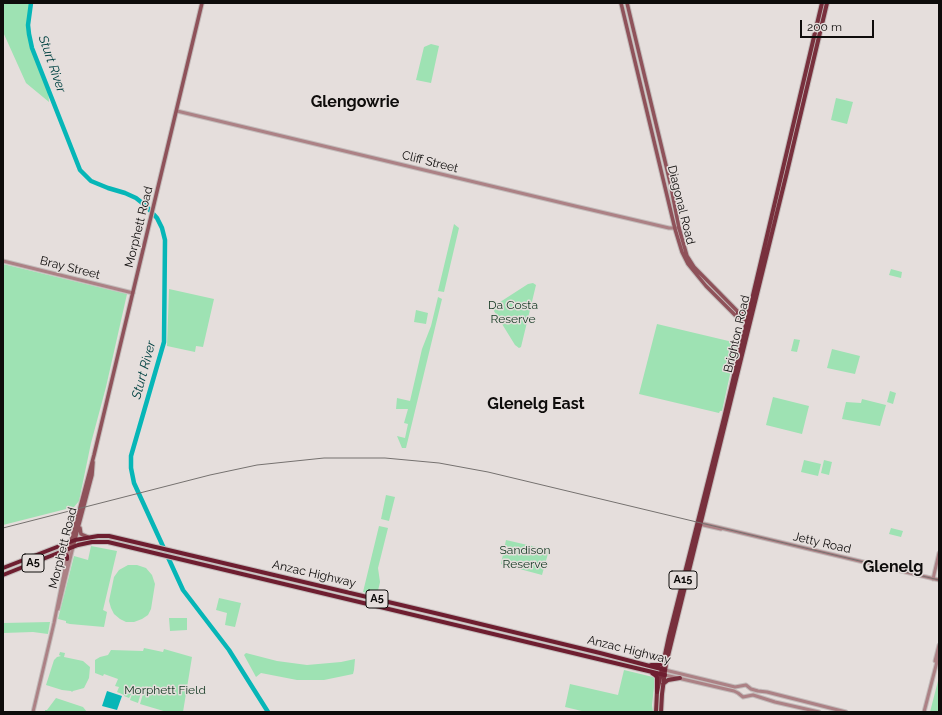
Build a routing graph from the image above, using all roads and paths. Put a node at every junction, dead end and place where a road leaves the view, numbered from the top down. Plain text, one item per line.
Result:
1 (202, 3) edge
2 (621, 3) edge
3 (627, 3) edge
4 (822, 3) edge
5 (827, 3) edge
6 (177, 111) junction
7 (674, 224) junction
8 (667, 228) junction
9 (677, 229) junction
10 (3, 261) edge
11 (133, 292) junction
12 (749, 310) junction
13 (738, 313) junction
14 (747, 322) junction
15 (94, 455) junction
16 (79, 523) junction
17 (700, 524) junction
18 (88, 537) junction
19 (73, 540) junction
20 (128, 540) junction
21 (127, 546) junction
22 (71, 548) junction
23 (62, 551) junction
24 (939, 553) edge
25 (67, 559) junction
26 (216, 561) junction
27 (222, 562) junction
28 (218, 567) junction
29 (3, 568) edge
30 (234, 571) junction
31 (3, 575) edge
32 (933, 579) junction
33 (939, 580) edge
34 (310, 583) junction
35 (316, 585) junction
36 (312, 590) junction
37 (684, 591) junction
38 (319, 592) junction
39 (680, 594) junction
40 (463, 620) junction
41 (54, 621) junction
42 (459, 625) junction
43 (467, 627) junction
44 (552, 641) junction
45 (939, 645) edge
46 (548, 646) junction
47 (555, 648) junction
48 (594, 651) junction
49 (600, 653) junction
50 (939, 654) edge
51 (594, 657) junction
52 (602, 660) junction
53 (664, 662) junction
54 (646, 666) junction
55 (648, 672) junction
56 (663, 672) junction
57 (933, 677) junction
58 (680, 678) junction
59 (663, 685) junction
60 (740, 687) junction
61 (750, 689) junction
62 (657, 692) junction
63 (738, 693) junction
64 (749, 695) junction
65 (841, 711) edge
66 (33, 712) edge
67 (656, 712) edge
68 (661, 712) edge
69 (818, 712) edge
70 (846, 712) edge
71 (924, 712) edge

1 - 6 main road, Morphett Road
2 - 7 main road, Diagonal Road
3 - 9 main road, Diagonal Road
4 - 12 main road, Brighton Road / A15
5 - 14 main road, Brighton Road / A15
6 - 8 street, Cliff Street
6 - 11 main road, Morphett Road
7 - 8 street
7 - 9 main road, Diagonal Road
8 - 9 street, Cliff Street
9 - 13 main road, Diagonal Road
9 - 14 main road, Diagonal Road
10 - 11 street, Bray Street
11 - 15 main road, Morphett Road
12 - 13 main road
12 - 14 main road, Brighton Road / A15
13 - 14 main road, Diagonal Road
14 - 17 main road, Brighton Road / A15
15 - 16 main road, Morphett Road
15 - 19 main road, Morphett Road
16 - 18 main road
16 - 19 main road, Morphett Road
17 - 32 street, Jetty Road
17 - 37 main road, Brighton Road / A15
17 - 39 main road, Brighton Road / A15
18 - 19 highway, Anzac Highway / A5
18 - 20 highway, Anzac Highway / A5
19 - 22 main road, Morphett Road
19 - 29 highway, Anzac Highway / A5
20 - 21 highway
20 - 26 highway, Anzac Highway / A5
21 - 22 highway, Anzac Highway / A5
21 - 28 highway, Anzac Highway / A5
22 - 23 highway, Anzac Highway / A5
22 - 25 street, Morphett Road
22 - 41 street, Morphett Road
23 - 25 highway
23 - 31 highway, Anzac Highway / A5
24 - 32 street
25 - 41 street, Morphett Road
26 - 27 highway, Anzac Highway / A5
26 - 28 highway
27 - 30 highway
27 - 34 highway, Anzac Highway / A5
28 - 30 highway, Anzac Highway / A5
30 - 36 highway, Anzac Highway / A5
32 - 33 street, Jetty Road
34 - 35 highway, Anzac Highway / A5
34 - 36 highway
35 - 38 highway
35 - 40 highway, Anzac Highway / A5
36 - 38 highway, Anzac Highway / A5
37 - 39 main road
37 - 56 main road, Brighton Road / A15
38 - 42 highway, Anzac Highway / A5
39 - 53 main road, Brighton Road / A15
40 - 42 highway
40 - 43 highway
40 - 44 highway, Anzac Highway / A5
41 - 66 street, Morphett Road
42 - 43 highway, Anzac Highway / A5
43 - 46 highway, Anzac Highway / A5
44 - 46 highway
44 - 47 highway
44 - 48 highway, Anzac Highway / A5
45 - 57 street
46 - 47 highway, Anzac Highway / A5
47 - 51 highway, Anzac Highway / A5
48 - 49 highway, Anzac Highway / A5
48 - 51 highway
49 - 52 highway
49 - 54 highway, Anzac Highway / A5
50 - 57 street
51 - 52 highway, Anzac Highway / A5
52 - 55 highway, Anzac Highway / A5
53 - 54 highway
53 - 56 main road, Brighton Road / A15
54 - 56 highway, Anzac Highway / A5
55 - 56 highway, Anzac Highway / A5
55 - 62 highway
56 - 58 street, Anzac Highway
56 - 59 main road, A15
56 - 60 street, Anzac Highway
56 - 62 main road, A15
57 - 71 street
58 - 59 main road
58 - 63 street, Anzac Highway
59 - 68 main road, A15
60 - 61 street
60 - 63 street
61 - 64 street
61 - 65 street
62 - 67 main road, A15
63 - 64 street
64 - 69 street
65 - 70 street

